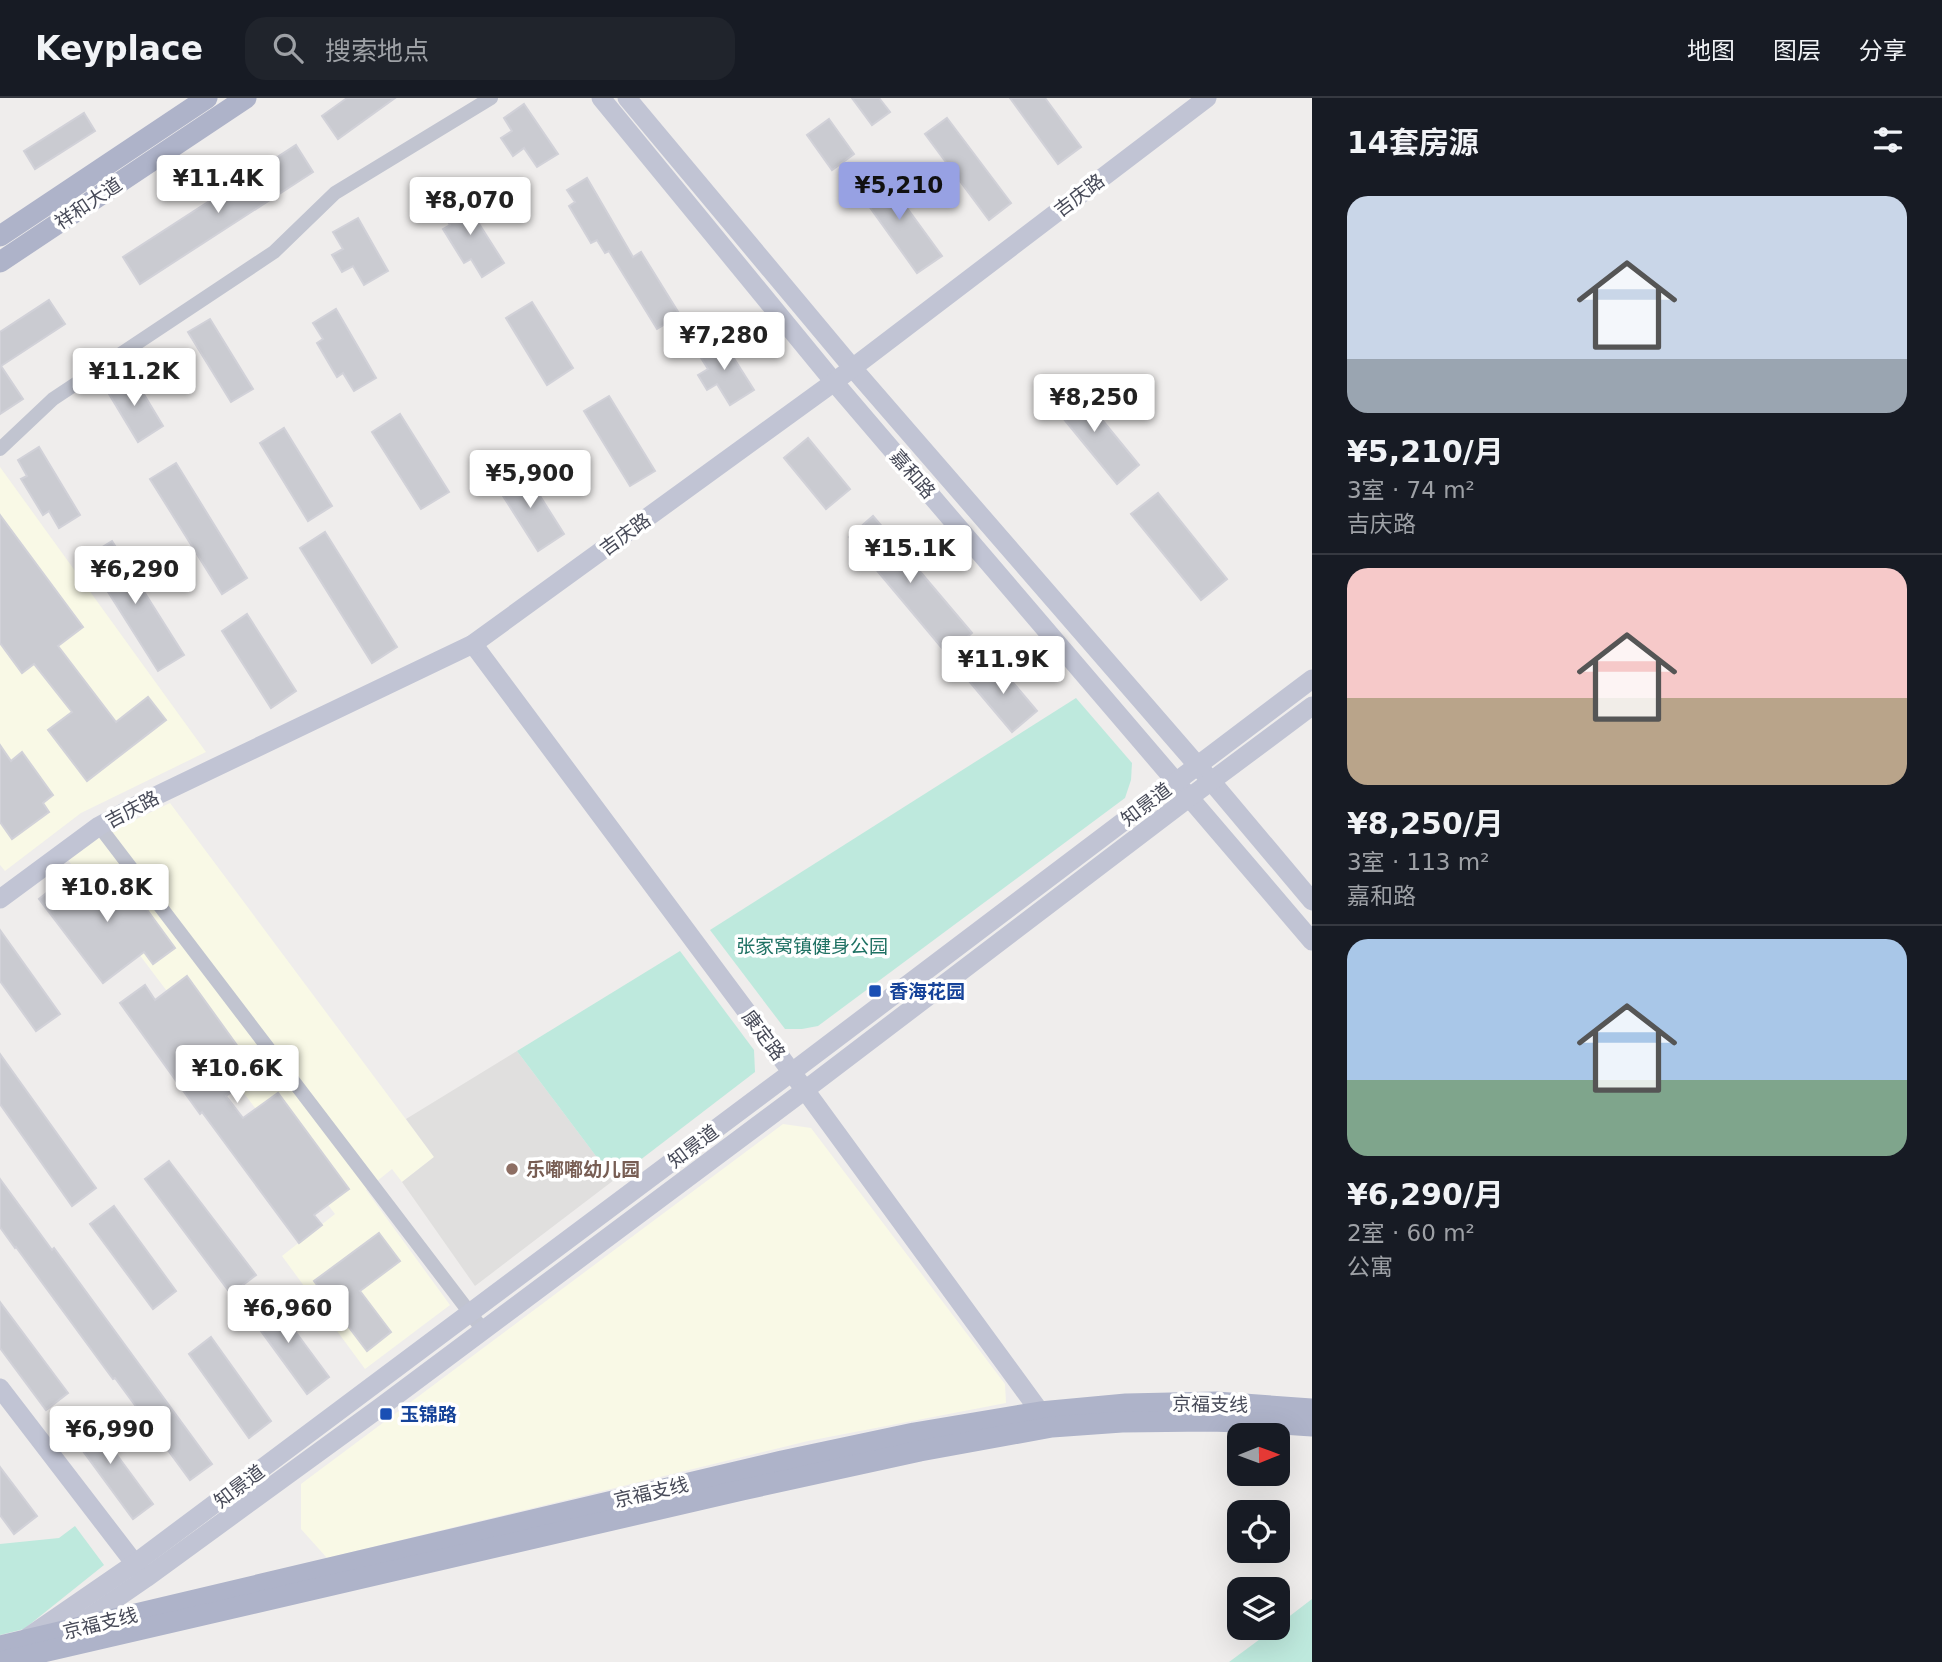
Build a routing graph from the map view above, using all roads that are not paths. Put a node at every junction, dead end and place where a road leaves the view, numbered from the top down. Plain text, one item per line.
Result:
1 (207, 98) edge
2 (246, 98) edge
3 (491, 98) edge
4 (601, 98) edge
5 (627, 98) edge
6 (1207, 98) edge
7 (0, 236) edge
8 (0, 262) edge
9 (852, 368) junction
10 (834, 382) junction
11 (0, 449) edge
12 (473, 644) junction
13 (1312, 680) edge
14 (1312, 706) edge
15 (1197, 766) junction
16 (1177, 781) junction
17 (1211, 782) junction
18 (1190, 797) junction
19 (99, 826) junction
20 (0, 900) edge
21 (1312, 901) edge
22 (1312, 942) edge
23 (792, 1073) junction
24 (805, 1090) junction
25 (470, 1312) junction
26 (483, 1330) junction
27 (0, 1388) edge
28 (1312, 1409) edge
29 (1046, 1420) junction
30 (1312, 1426) edge
31 (140, 1571) junction
32 (70, 1630) junction
33 (0, 1646) edge
34 (0, 1652) edge
35 (19, 1653) edge
36 (0, 1662) edge

1 - 7 main road, 祥和大道
2 - 8 main road, 祥和大道
3 - 11 street
4 - 10 main road, 嘉和路
5 - 9 main road, 嘉和路
6 - 9 main road, 吉庆路
9 - 10 main road, 吉庆路
9 - 15 main road, 嘉和路
10 - 12 main road, 吉庆路
10 - 16 main road, 嘉和路
12 - 19 main road, 吉庆路
12 - 23 main road, 康定路
13 - 15 main road, 知景道
14 - 17 main road, 知景道
15 - 16 main road, 知景道
15 - 17 main road, 嘉和路
16 - 18 main road, 嘉和路
16 - 23 main road, 知景道
17 - 18 main road, 知景道
17 - 21 main road, 嘉和路
18 - 22 main road, 嘉和路
18 - 24 main road, 知景道
19 - 20 main road, 吉庆路
19 - 25 street
23 - 24 main road, 康定路
23 - 25 main road, 知景道
24 - 26 main road, 知景道
24 - 29 main road, 康定路
25 - 26 street
25 - 31 main road, 知景道
26 - 31 main road, 知景道
27 - 31 main road
28 - 29 main road, 京福支线
29 - 30 main road, 京福支线
29 - 32 main road, 京福支线
29 - 35 main road, 京福支线
31 - 32 main road, 知景道
31 - 35 main road, 知景道
32 - 35 main road, 京福支线
33 - 35 main road, 京福支线
34 - 35 main road, 知景道
35 - 36 main road, 京福支线

